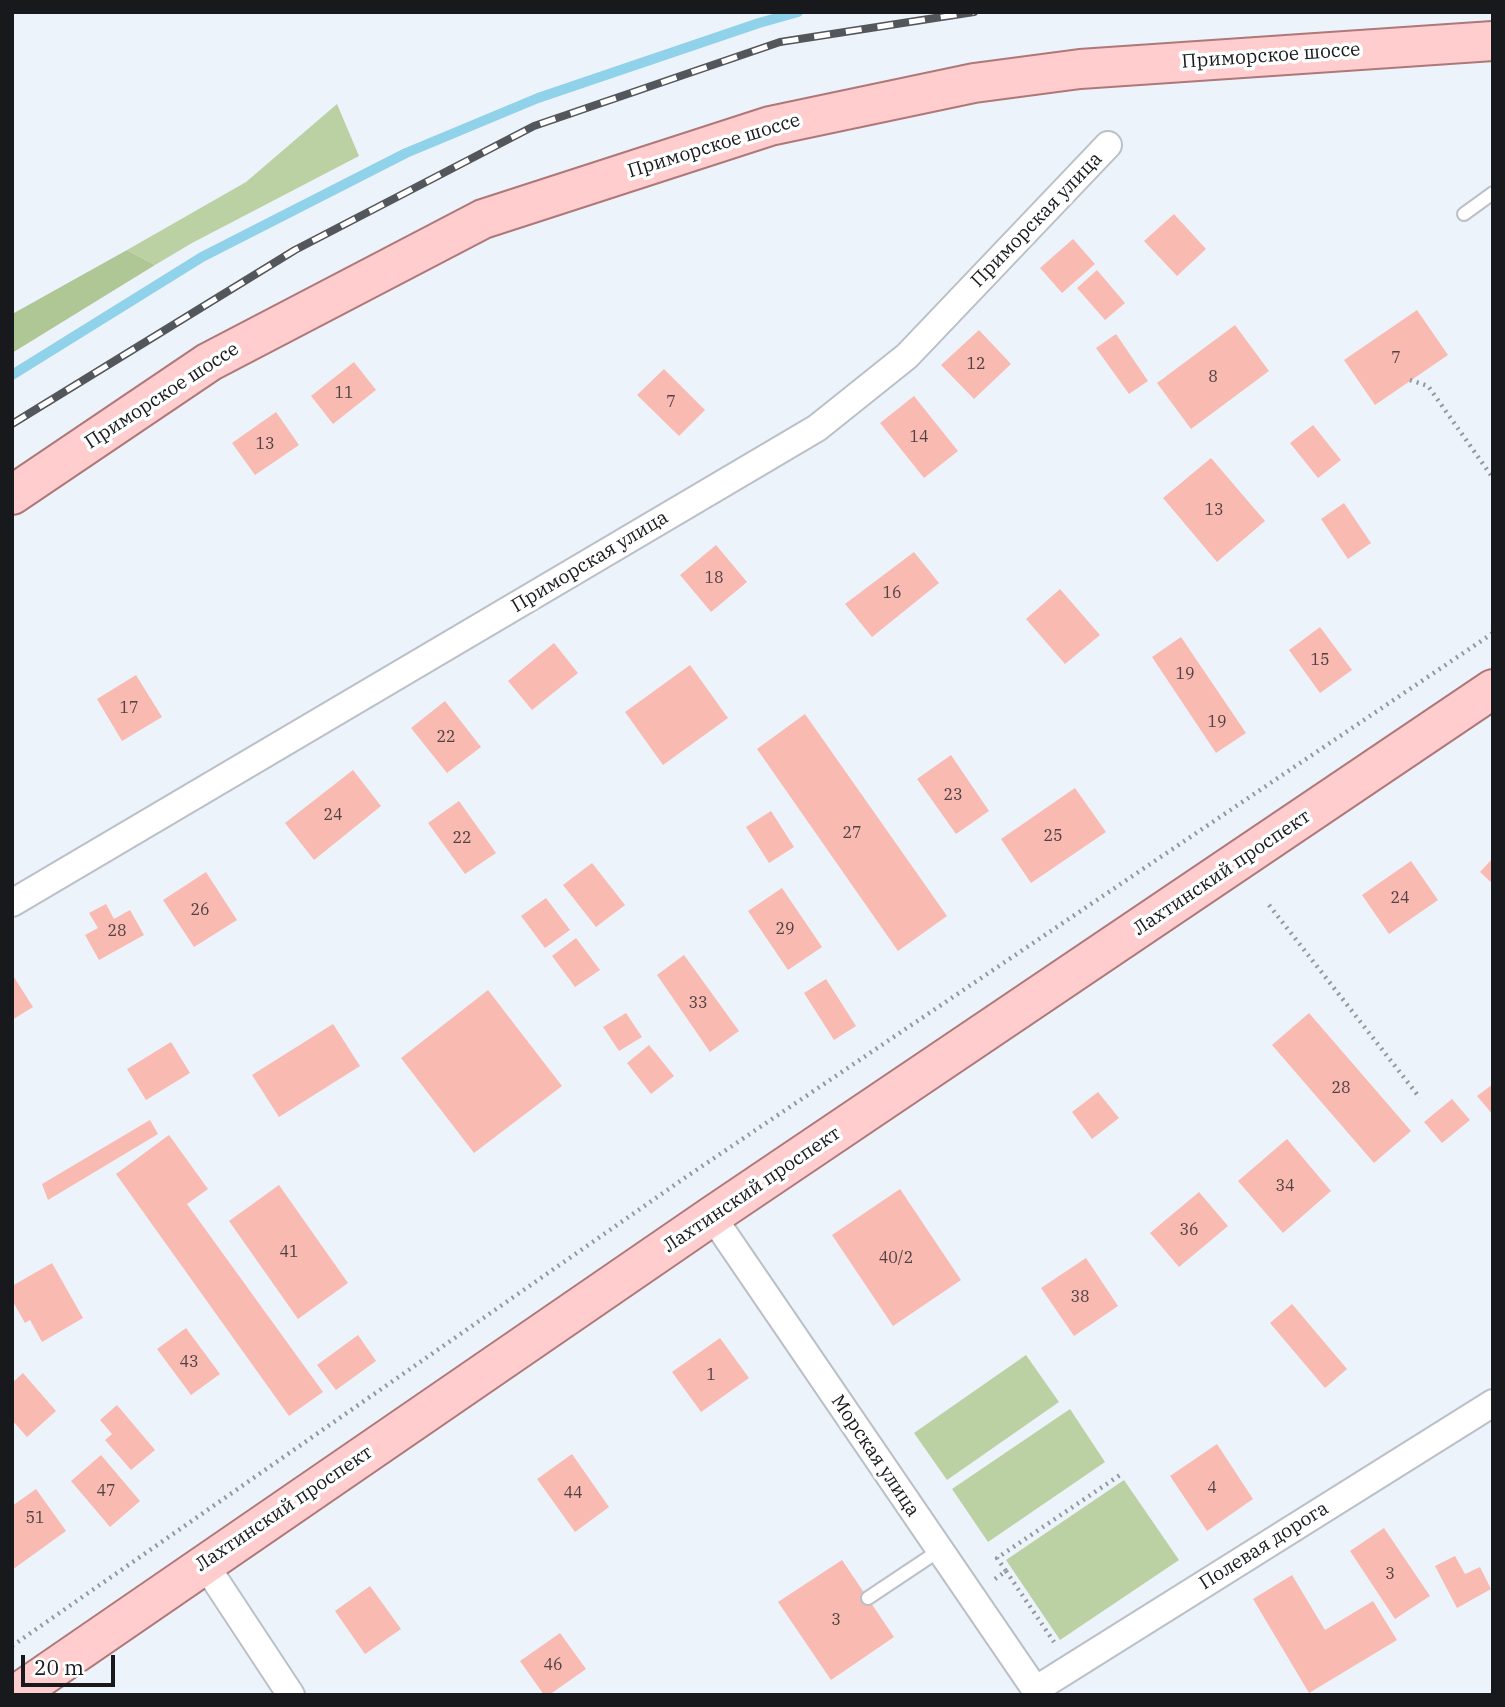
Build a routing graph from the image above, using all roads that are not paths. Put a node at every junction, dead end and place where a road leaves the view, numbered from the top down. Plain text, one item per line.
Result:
1 (1493, 41) edge
2 (1108, 145) dead end
3 (1493, 193) edge
4 (1464, 214) dead end
5 (12, 495) edge
6 (1493, 689) edge
7 (12, 903) edge
8 (712, 1216) junction
9 (1493, 1403) edge
10 (940, 1550) junction
11 (204, 1563) junction
12 (868, 1598) dead end
13 (1037, 1692) edge
14 (15, 1695) edge
15 (290, 1695) edge

1 - 5 main road, Приморское шоссе
2 - 7 street, Приморская улица
3 - 4 lane
6 - 8 main road, Лахтинский проспект
8 - 10 street, Морская улица
8 - 11 main road, Лахтинский проспект
9 - 13 street, Полевая дорога
10 - 12 lane
10 - 13 street, Морская улица
11 - 14 main road, Лахтинский проспект
11 - 15 street

